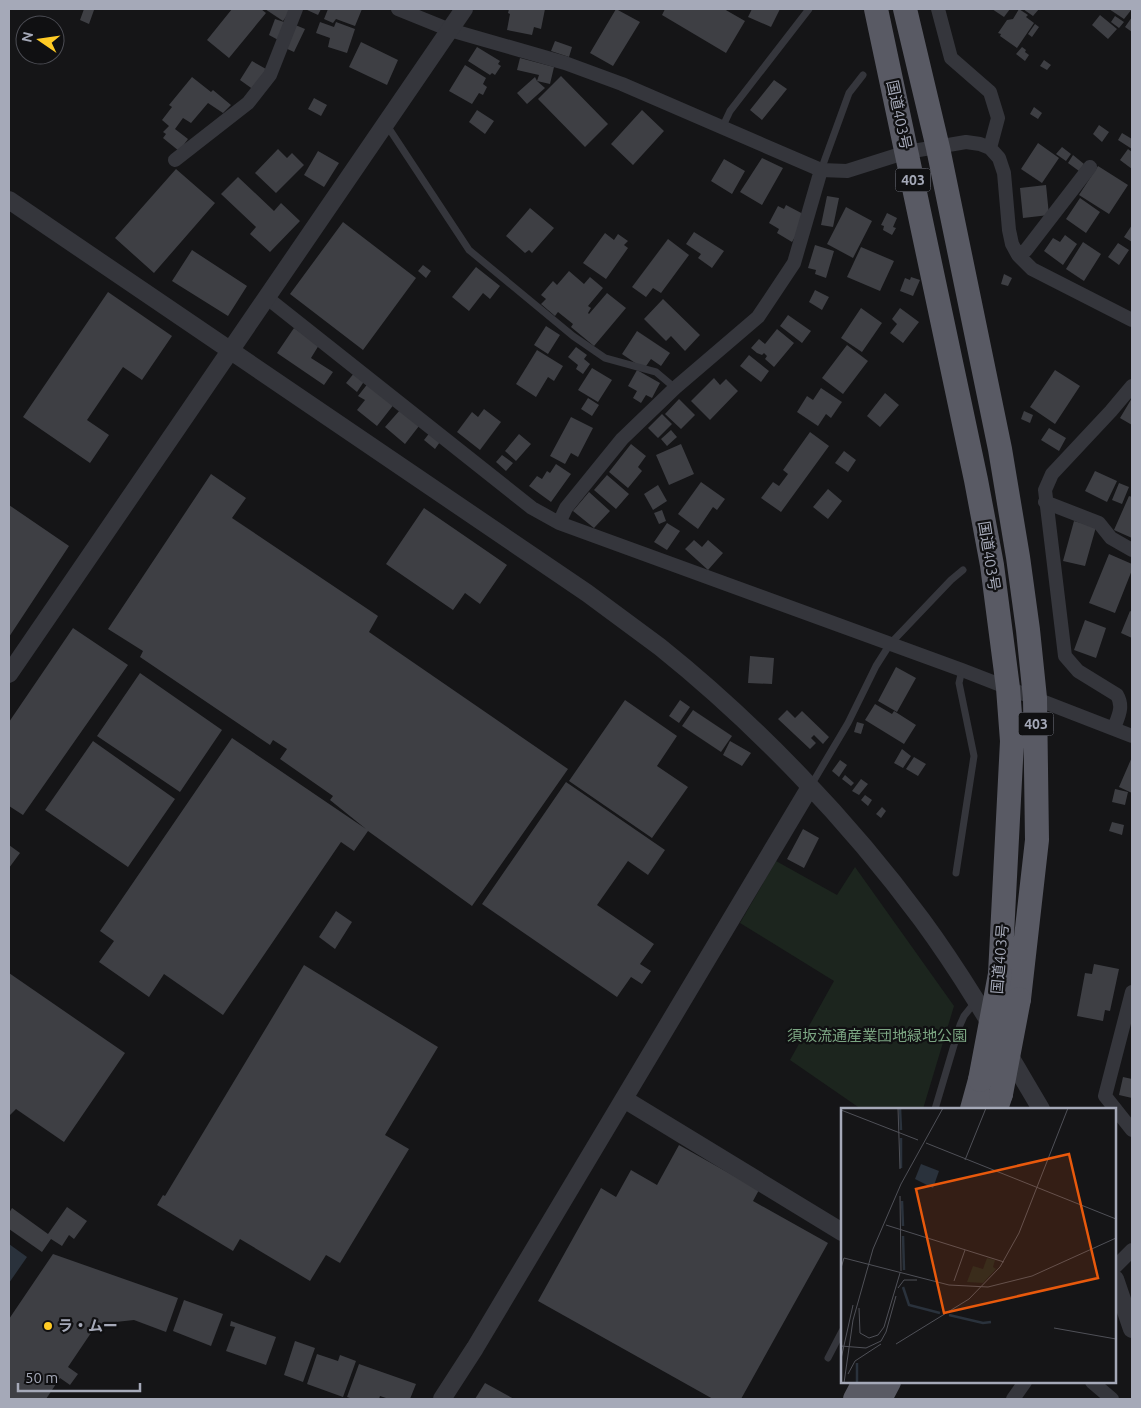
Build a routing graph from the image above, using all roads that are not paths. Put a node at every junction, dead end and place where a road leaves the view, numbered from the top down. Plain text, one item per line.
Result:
1 (296, 9) edge
2 (398, 9) edge
3 (464, 9) edge
4 (809, 9) edge
5 (876, 9) edge
6 (905, 9) edge
7 (938, 9) edge
8 (450, 30) junction
9 (863, 75) dead end
10 (386, 124) junction
11 (722, 128) junction
12 (938, 148) junction
13 (990, 148) junction
14 (907, 152) junction
15 (176, 160) dead end
16 (1090, 167) dead end
17 (820, 170) junction
18 (9, 200) edge
19 (1018, 255) junction
20 (266, 297) junction
21 (1132, 320) edge
22 (230, 352) junction
23 (1132, 386) edge
24 (675, 388) junction
25 (1045, 502) junction
26 (559, 523) junction
27 (1132, 550) edge
28 (962, 570) dead end
29 (890, 644) junction
30 (962, 670) junction
31 (9, 674) edge
32 (1008, 688) junction
33 (1035, 698) junction
34 (1114, 728) junction
35 (1132, 736) edge
36 (810, 787) junction
37 (956, 873) dead end
38 (1132, 992) edge
39 (976, 1002) junction
40 (624, 1099) junction
41 (998, 1101) edge
42 (935, 1108) edge
43 (972, 1108) edge
44 (1040, 1108) edge
45 (1115, 1108) edge
46 (1116, 1110) edge
47 (1132, 1130) edge
48 (841, 1231) edge
49 (1132, 1250) edge
50 (1116, 1266) edge
51 (1116, 1282) edge
52 (1132, 1329) edge
53 (841, 1333) edge
54 (828, 1358) dead end
55 (863, 1383) edge
56 (888, 1383) edge
57 (1024, 1383) edge
58 (1093, 1383) edge
59 (442, 1399) edge
60 (855, 1399) edge
61 (880, 1399) edge
62 (1013, 1399) edge
63 (1112, 1399) edge

1 - 15 street
2 - 8 street
3 - 8 street
4 - 11 lane
5 - 14 highway, 国道403号 / 403
6 - 12 highway, 国道403号 / 403
7 - 13 street
8 - 10 street
8 - 11 street
9 - 17 lane
10 - 20 street
10 - 24 lane
11 - 17 street
12 - 13 street
12 - 14 street
12 - 33 highway, 国道403号 / 403
13 - 19 street
14 - 17 street
14 - 32 highway, 国道403号 / 403
16 - 19 street
17 - 24 street
18 - 22 street
19 - 21 street
20 - 22 street
20 - 26 street
22 - 31 street
22 - 36 street
23 - 25 street
24 - 26 street
25 - 27 street
25 - 34 street
26 - 29 street
28 - 29 lane
29 - 30 street
29 - 36 lane
30 - 32 street
30 - 37 lane
32 - 33 street
32 - 43 highway, 国道403号 / 403, bridge
33 - 34 street
33 - 41 highway, 国道403号 / 403, bridge
34 - 35 street
36 - 39 street
36 - 40 street
38 - 45 street
39 - 42 lane
39 - 44 street
40 - 48 street
40 - 59 street
46 - 47 street
49 - 50 street
51 - 52 street
53 - 54 lane
55 - 60 highway
56 - 61 highway
57 - 62 street
58 - 63 street

